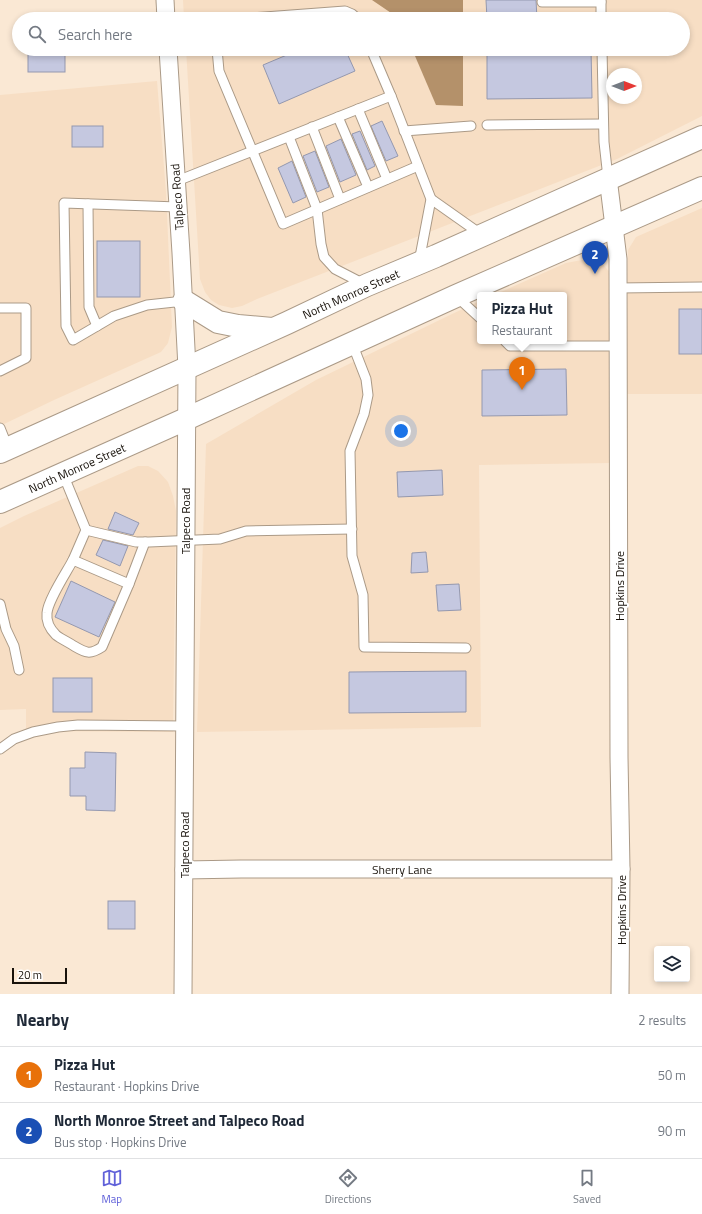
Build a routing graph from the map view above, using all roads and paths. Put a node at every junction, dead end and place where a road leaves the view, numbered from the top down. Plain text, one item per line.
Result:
1 (165, 0) edge
2 (601, 1) edge
3 (542, 2) dead end
4 (166, 12) edge
5 (601, 12) edge
6 (168, 56) edge
7 (218, 56) edge
8 (374, 56) edge
9 (602, 56) edge
10 (391, 96) junction
11 (358, 109) junction
12 (338, 117) junction
13 (487, 124) dead end
14 (603, 124) junction
15 (471, 126) dead end
16 (312, 127) junction
17 (404, 131) junction
18 (289, 137) junction
19 (702, 137) edge
20 (252, 151) junction
21 (418, 166) junction
22 (608, 178) junction
23 (387, 179) junction
24 (176, 181) junction
25 (368, 187) junction
26 (701, 190) edge
27 (340, 199) junction
28 (431, 199) junction
29 (88, 204) junction
30 (178, 207) junction
31 (317, 209) junction
32 (614, 227) junction
33 (482, 235) junction
34 (419, 264) junction
35 (367, 285) junction
36 (702, 287) edge
37 (618, 288) junction
38 (456, 296) junction
39 (184, 301) junction
40 (0, 308) edge
41 (477, 315) edge
42 (97, 326) junction
43 (274, 329) junction
44 (352, 343) junction
45 (508, 344) edge
46 (618, 346) junction
47 (187, 368) junction
48 (0, 371) edge
49 (186, 419) junction
50 (0, 428) edge
51 (4, 450) edge
52 (63, 474) junction
53 (0, 502) edge
54 (352, 529) junction
55 (86, 530) junction
56 (185, 540) junction
57 (146, 542) junction
58 (73, 560) junction
59 (129, 584) junction
60 (0, 604) edge
61 (2, 624) edge
62 (466, 648) dead end
63 (19, 670) dead end
64 (184, 726) junction
65 (0, 749) edge
66 (621, 869) junction
67 (184, 870) junction
68 (183, 994) edge
69 (620, 994) edge

1 - 4 street
2 - 3 lane
2 - 5 lane
6 - 24 street, Talpeco Road
7 - 20 lane
8 - 10 lane
9 - 14 lane
10 - 11 lane
10 - 17 lane
11 - 12 lane
11 - 23 lane
12 - 16 lane
12 - 25 lane
13 - 14 lane
14 - 22 lane
15 - 17 lane
16 - 18 lane
16 - 27 lane
17 - 21 lane
18 - 20 lane
18 - 31 lane
19 - 22 highway, North Monroe Street
20 - 24 lane
20 - 31 lane
21 - 23 lane
21 - 28 lane
22 - 32 street, Hopkins Drive
22 - 33 highway, North Monroe Street
23 - 25 lane
24 - 30 street, Talpeco Road
25 - 27 lane
26 - 32 highway, North Monroe Street
27 - 31 lane
28 - 33 lane
28 - 34 lane
29 - 30 lane
29 - 42 lane
29 - 42 lane
30 - 39 street, Talpeco Road
31 - 35 lane
32 - 37 street, Hopkins Drive
32 - 38 highway, North Monroe Street
33 - 34 highway, North Monroe Street
34 - 35 highway, North Monroe Street
35 - 43 highway, North Monroe Street
36 - 37 lane
37 - 46 street, Hopkins Drive
38 - 41 lane
38 - 44 highway, North Monroe Street
39 - 42 lane
39 - 43 highway
39 - 47 street, Talpeco Road
40 - 48 lane
43 - 47 highway, North Monroe Street
44 - 49 highway, North Monroe Street
44 - 54 lane
45 - 46 lane
46 - 66 street, Hopkins Drive
47 - 49 street, Talpeco Road
47 - 51 highway, North Monroe Street
49 - 52 highway, North Monroe Street
49 - 56 street, Talpeco Road
50 - 51 lane
52 - 53 highway, North Monroe Street
52 - 55 lane
54 - 56 lane
54 - 62 lane
55 - 57 lane
55 - 58 lane
56 - 57 lane
56 - 64 street, Talpeco Road
57 - 59 lane
58 - 59 lane
58 - 59 lane
60 - 61 lane
61 - 63 lane
64 - 65 lane
64 - 67 street, Talpeco Road
66 - 67 street, Sherry Lane
66 - 69 street, Hopkins Drive
67 - 68 street, Talpeco Road

